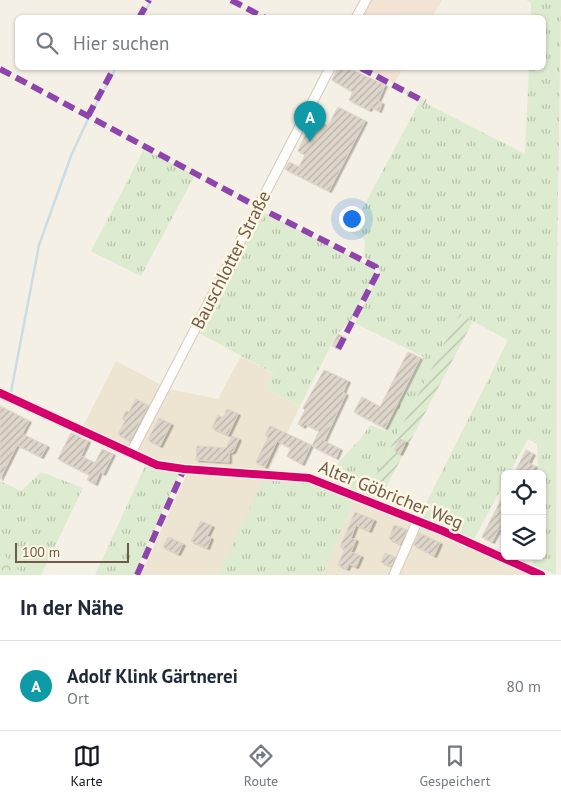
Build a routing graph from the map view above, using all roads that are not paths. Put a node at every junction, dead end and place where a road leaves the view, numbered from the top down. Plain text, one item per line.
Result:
1 (366, 0) edge
2 (358, 15) edge
3 (329, 70) edge
4 (0, 393) edge
5 (131, 453) junction
6 (417, 522) junction
7 (394, 575) edge
8 (540, 575) edge

1 - 2 street
3 - 5 street, Bauschlotter Straße
4 - 5 street, Alter Göbricher Weg
5 - 6 street, Alter Göbricher Weg
6 - 7 street, Alter Göbricher Weg
6 - 8 street, Alter Göbricher Weg

